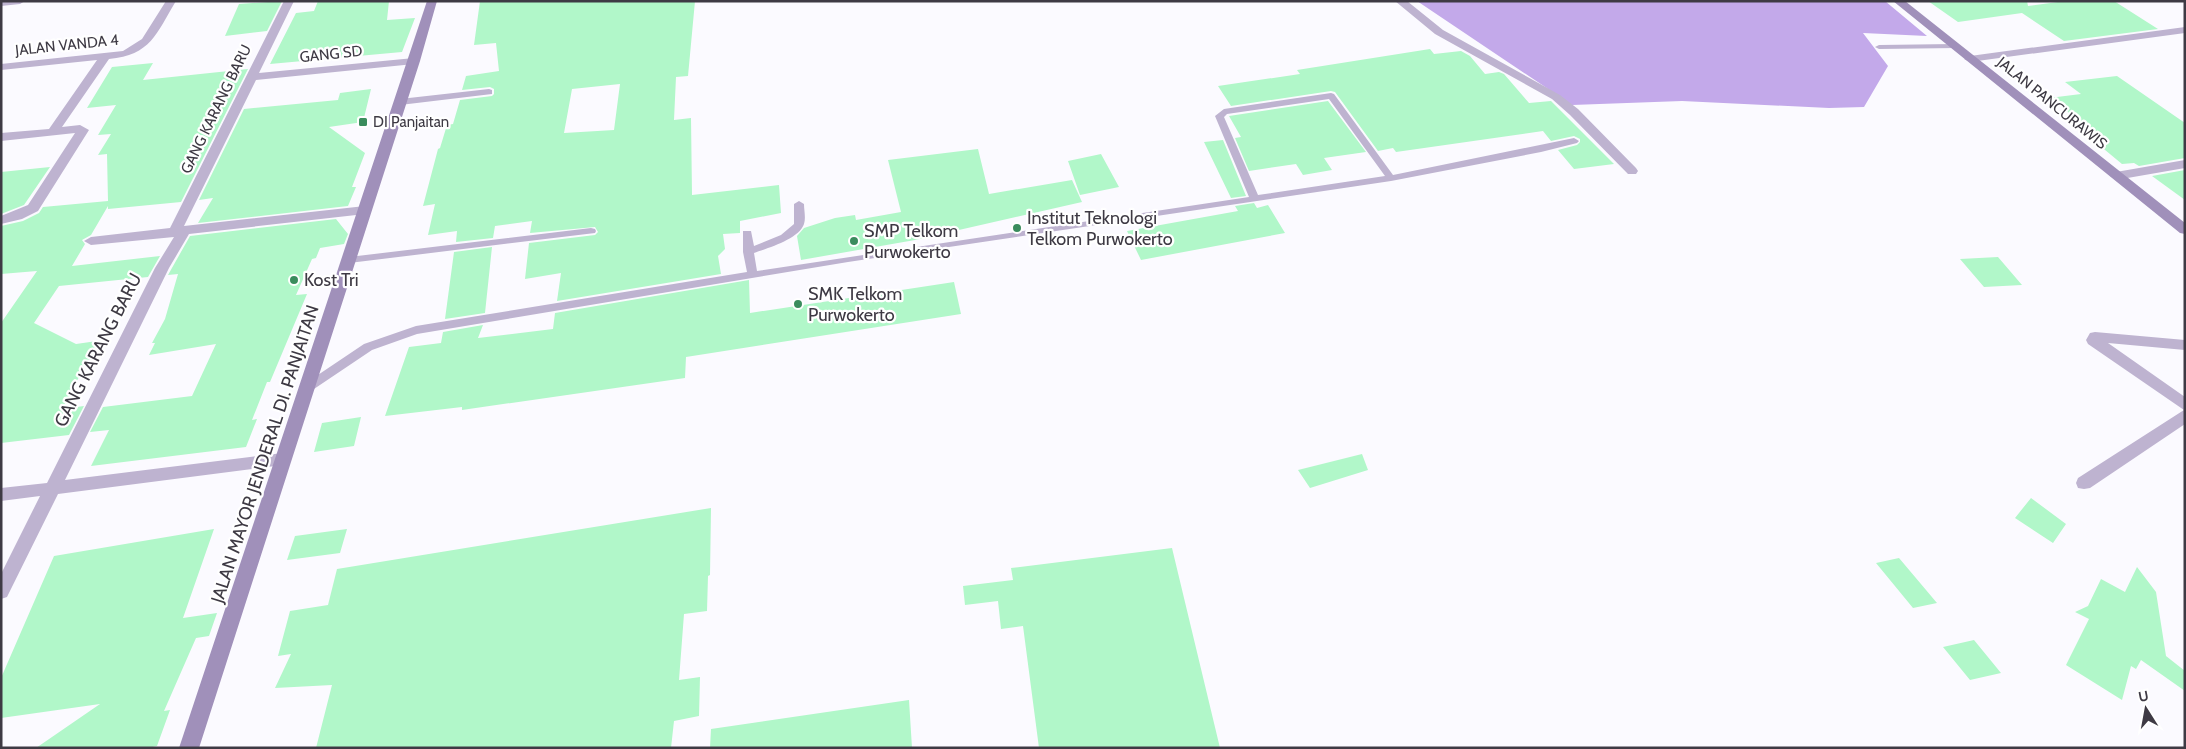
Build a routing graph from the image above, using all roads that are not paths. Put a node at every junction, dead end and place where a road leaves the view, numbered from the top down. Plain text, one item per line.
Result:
1 (20, 1) edge
2 (171, 1) edge
3 (289, 1) edge
4 (432, 1) edge
5 (1400, 1) edge
6 (1898, 1) edge
7 (1, 3) edge
8 (2185, 30) edge
9 (1954, 46) junction
10 (1879, 47) dead end
11 (104, 58) junction
12 (1970, 59) junction
13 (414, 61) junction
14 (1, 67) edge
15 (250, 77) junction
16 (489, 92) dead end
17 (400, 102) junction
18 (53, 131) junction
19 (1, 137) edge
20 (1574, 141) dead end
21 (2185, 164) edge
22 (1632, 172) dead end
23 (2116, 176) junction
24 (1390, 178) junction
25 (1255, 199) junction
26 (799, 204) dead end
27 (365, 210) junction
28 (1, 220) edge
29 (2185, 230) edge
30 (591, 231) dead end
31 (179, 232) junction
32 (746, 233) dead end
33 (91, 241) dead end
34 (748, 252) junction
35 (349, 260) junction
36 (752, 275) junction
37 (2185, 345) edge
38 (307, 388) junction
39 (2185, 405) edge
40 (2185, 416) edge
41 (283, 459) junction
42 (2084, 483) dead end
43 (51, 489) junction
44 (1, 495) edge
45 (1, 592) edge
46 (189, 748) edge

1 - 7 street
2 - 11 street, JALAN VANDA 4
3 - 15 street, GANG KARANG BARU
4 - 13 street, JALAN MAYOR JENDERAL DI. PANJAITAN
5 - 22 street
6 - 9 street, JALAN PANCURAWIS
8 - 12 street
9 - 10 lane
9 - 12 street, JALAN PANCURAWIS
11 - 14 street, JALAN VANDA 4
11 - 18 street
12 - 23 street, JALAN PANCURAWIS
13 - 15 street, GANG SD
13 - 17 street, JALAN MAYOR JENDERAL DI. PANJAITAN
15 - 31 street, GANG KARANG BARU
16 - 17 lane
17 - 27 street, JALAN MAYOR JENDERAL DI. PANJAITAN
18 - 19 street
18 - 28 street
20 - 24 lane
21 - 23 street
23 - 29 street, JALAN PANCURAWIS
24 - 25 lane
24 - 25 lane
25 - 36 lane
26 - 34 lane
27 - 31 street
27 - 35 street, JALAN MAYOR JENDERAL DI. PANJAITAN
30 - 35 lane
31 - 33 street
31 - 43 street, GANG KARANG BARU
32 - 34 lane
34 - 36 lane
35 - 38 street, JALAN MAYOR JENDERAL DI. PANJAITAN
36 - 38 lane
37 - 39 street
38 - 41 street, JALAN MAYOR JENDERAL DI. PANJAITAN
40 - 42 street
41 - 43 street
41 - 46 street, JALAN MAYOR JENDERAL DI. PANJAITAN
43 - 44 street
43 - 45 street, GANG KARANG BARU

